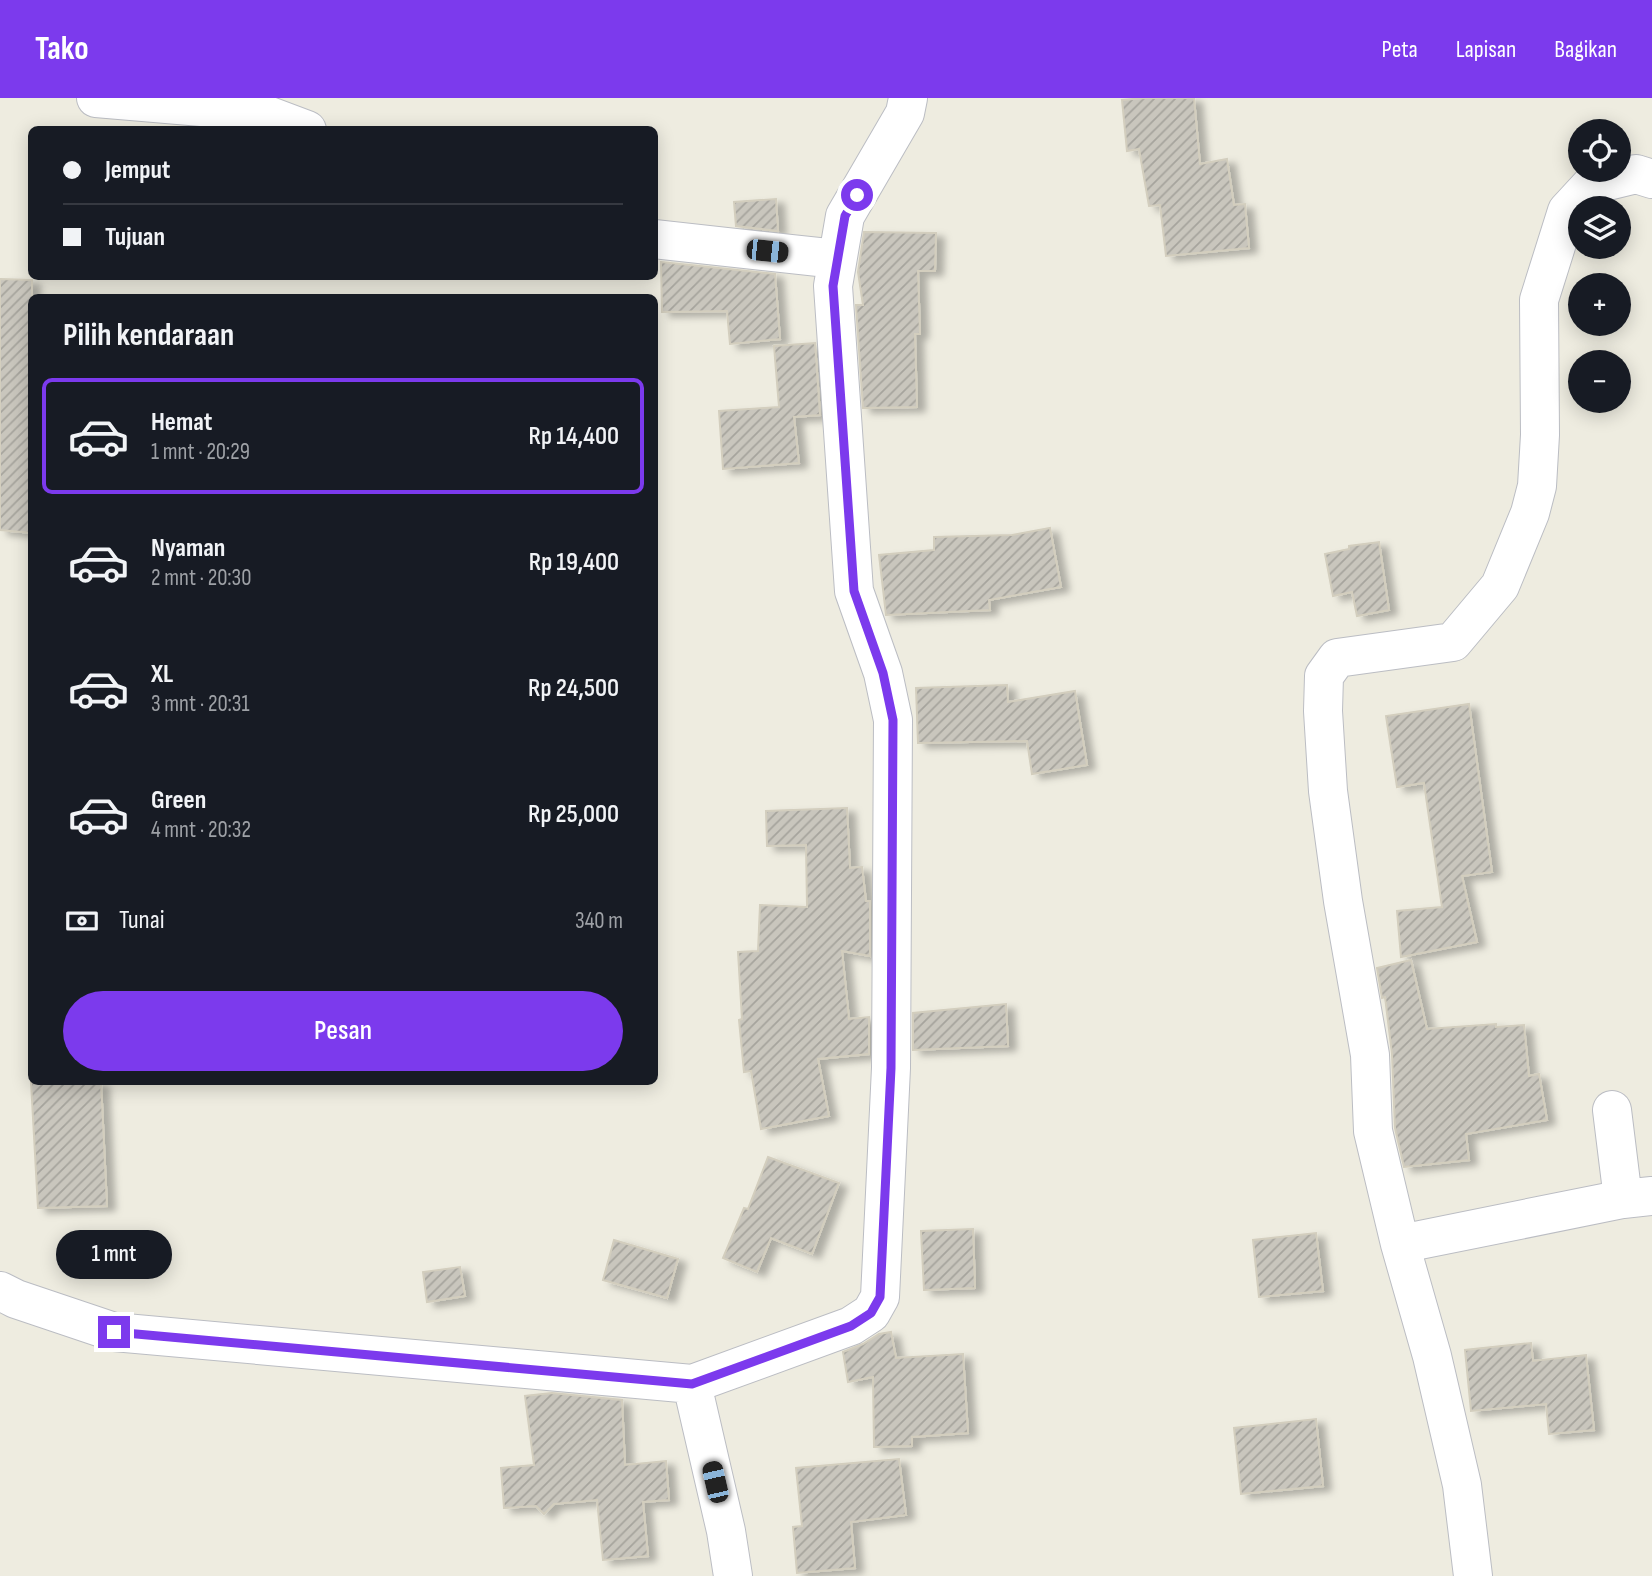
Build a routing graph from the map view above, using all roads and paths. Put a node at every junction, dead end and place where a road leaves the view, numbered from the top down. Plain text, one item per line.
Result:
1 (96, 98) edge
2 (908, 98) edge
3 (259, 105) edge
4 (299, 126) edge
5 (1652, 179) edge
6 (658, 239) edge
7 (837, 259) junction
8 (1612, 1110) dead end
9 (1638, 1198) edge
10 (1400, 1244) junction
11 (0, 1291) edge
12 (692, 1384) junction
13 (733, 1576) edge
14 (1473, 1576) edge

1 - 3 street
2 - 7 street
3 - 4 street
5 - 10 street
6 - 7 street
7 - 12 street
8 - 9 street
9 - 10 street
10 - 14 street
11 - 12 street
12 - 13 street

